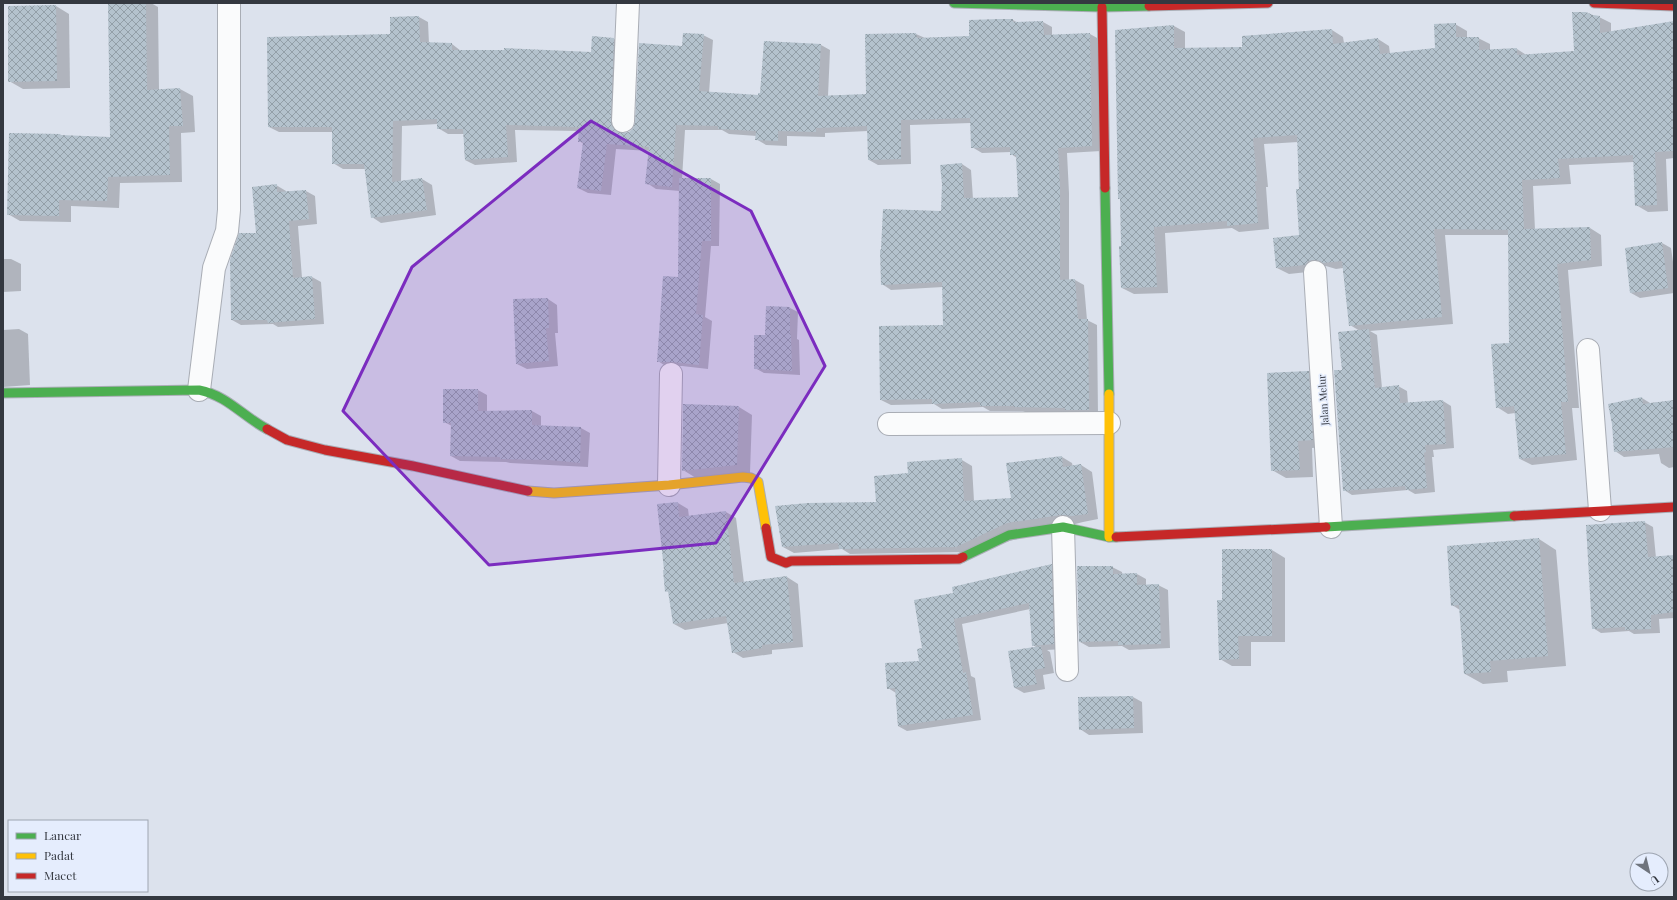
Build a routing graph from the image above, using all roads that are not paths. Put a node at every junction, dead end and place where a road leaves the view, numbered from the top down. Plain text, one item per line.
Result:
1 (229, 3) edge
2 (628, 3) edge
3 (954, 3) edge
4 (1268, 3) edge
5 (1594, 3) edge
6 (1062, 4) edge
7 (1674, 6) edge
8 (1102, 7) junction
9 (623, 121) dead end
10 (1316, 272) dead end
11 (1588, 350) dead end
12 (671, 374) dead end
13 (199, 390) junction
14 (3, 392) edge
15 (1109, 423) junction
16 (889, 424) dead end
17 (669, 486) junction
18 (1674, 507) edge
19 (1600, 510) junction
20 (1063, 527) junction
21 (1331, 527) junction
22 (1109, 537) junction
23 (1067, 670) dead end

1 - 13 street
2 - 9 street
3 - 6 main road
4 - 8 main road
5 - 7 main road
6 - 8 main road
8 - 15 main road
10 - 21 street, Jalan Melur
11 - 19 street
12 - 17 street
13 - 14 main road
13 - 17 main road
15 - 16 street
15 - 22 main road
17 - 20 main road
18 - 19 main road
19 - 21 main road
20 - 22 main road
20 - 23 street
21 - 22 main road

